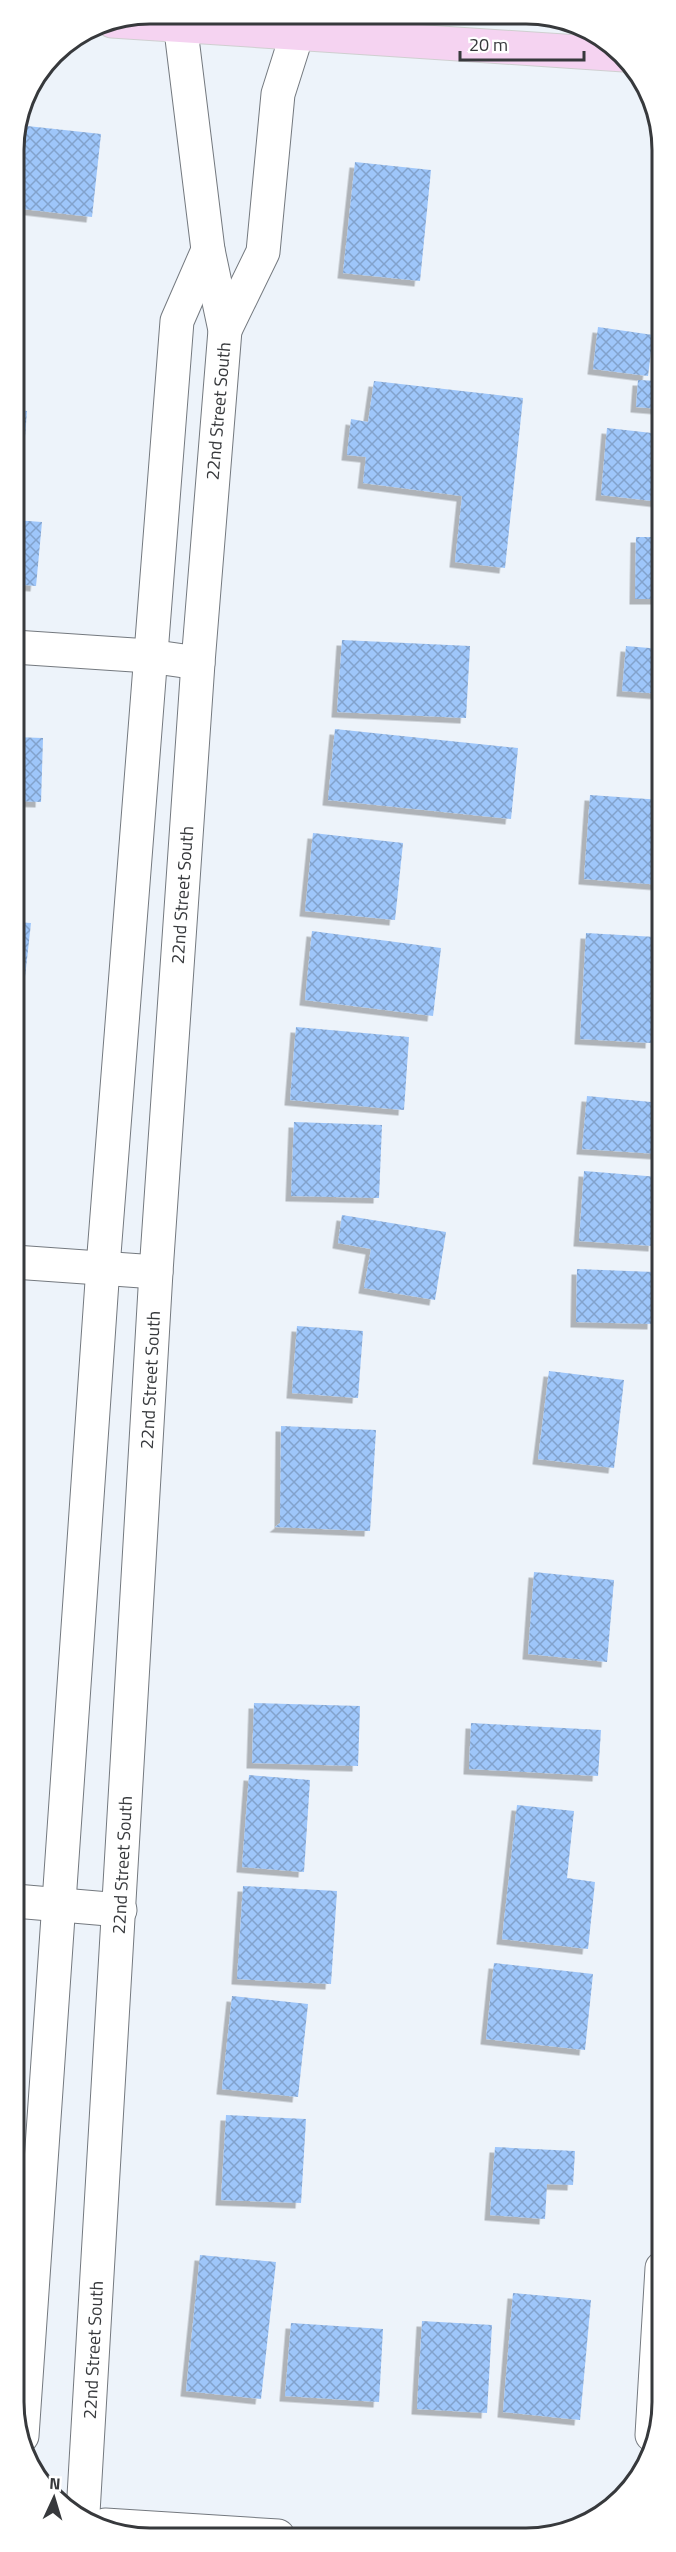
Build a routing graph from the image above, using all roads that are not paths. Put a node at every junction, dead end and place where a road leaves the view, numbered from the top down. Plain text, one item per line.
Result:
1 (180, 24) edge
2 (213, 24) edge
3 (297, 34) junction
4 (605, 52) edge
5 (208, 250) junction
6 (225, 330) junction
7 (24, 648) edge
8 (149, 656) junction
9 (198, 663) junction
10 (24, 1263) edge
11 (103, 1267) junction
12 (156, 1272) junction
13 (24, 1902) edge
14 (59, 1904) junction
15 (120, 1910) junction
16 (24, 2405) edge
17 (84, 2497) edge

1 - 5 street, 22nd Street South
2 - 3 main road
3 - 4 main road
3 - 6 street
5 - 6 street, 22nd Street South
5 - 8 street
6 - 9 street, 22nd Street South
7 - 8 street
8 - 9 street
8 - 11 street
9 - 12 street, 22nd Street South
10 - 11 street
11 - 12 street
11 - 14 street
12 - 15 street, 22nd Street South
13 - 14 street
14 - 15 street
14 - 16 street
15 - 17 street, 22nd Street South

